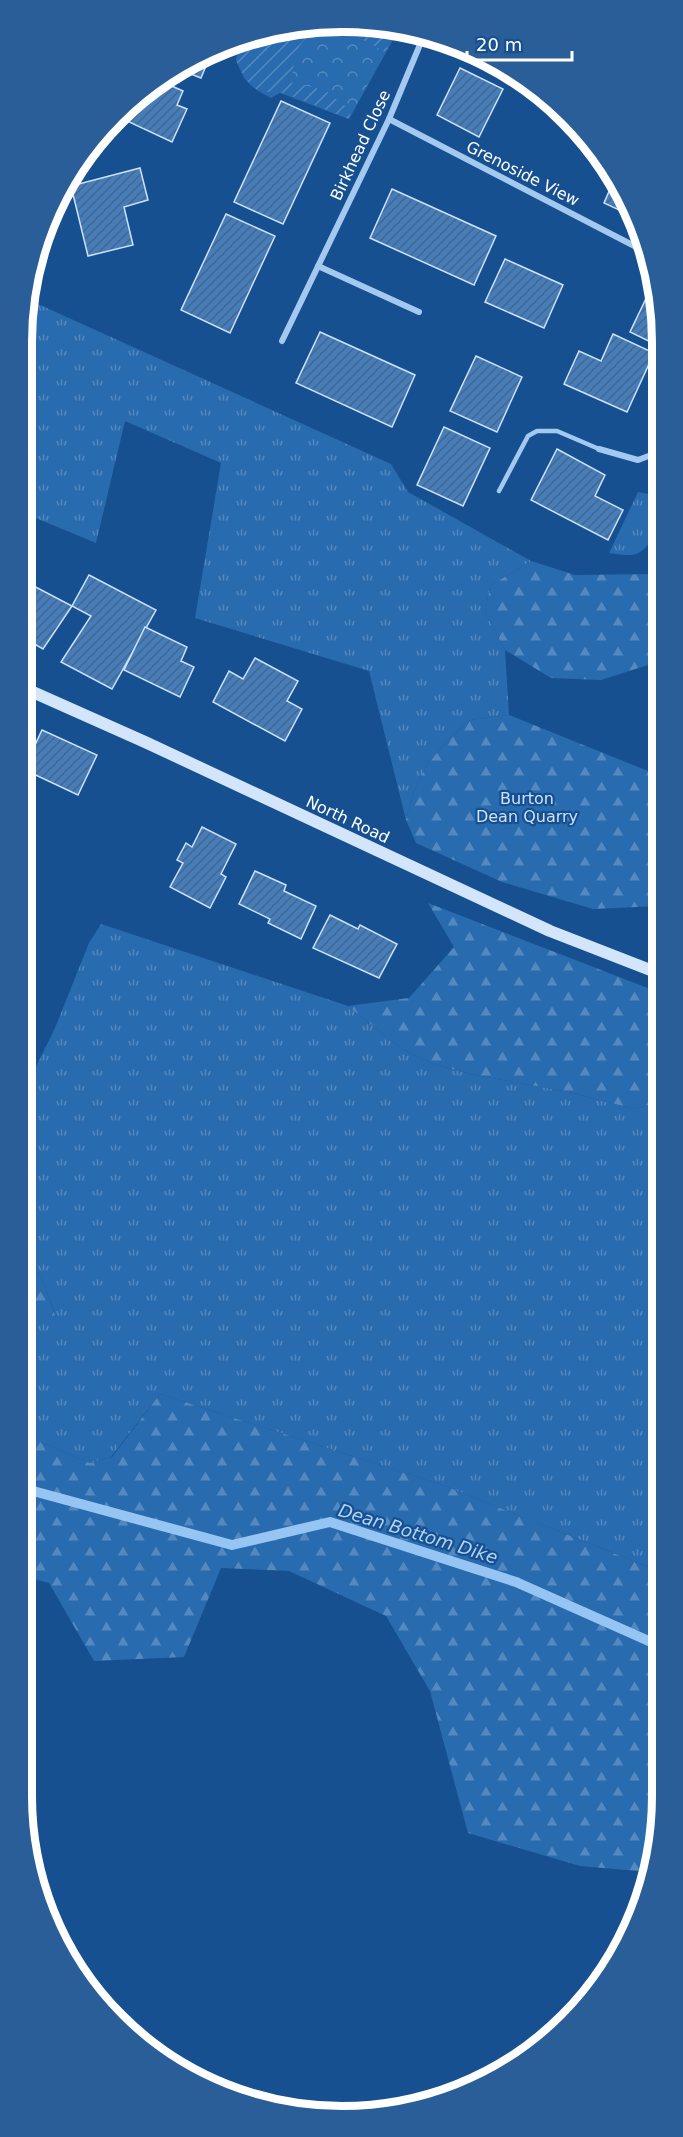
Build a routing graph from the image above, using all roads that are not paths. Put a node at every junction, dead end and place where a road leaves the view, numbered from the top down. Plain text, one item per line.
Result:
1 (421, 42) edge
2 (388, 119) junction
3 (636, 246) edge
4 (318, 266) junction
5 (418, 312) dead end
6 (282, 341) dead end
7 (599, 449) joint
8 (652, 455) edge
9 (499, 491) dead end
10 (32, 692) edge
11 (652, 971) edge

1 - 2 street, Birkhead Close
2 - 3 street, Grenoside View
2 - 4 street, Birkhead Close
4 - 5 street
4 - 6 street, Birkhead Close
7 - 8 street
7 - 9 lane
10 - 11 main road, North Road

